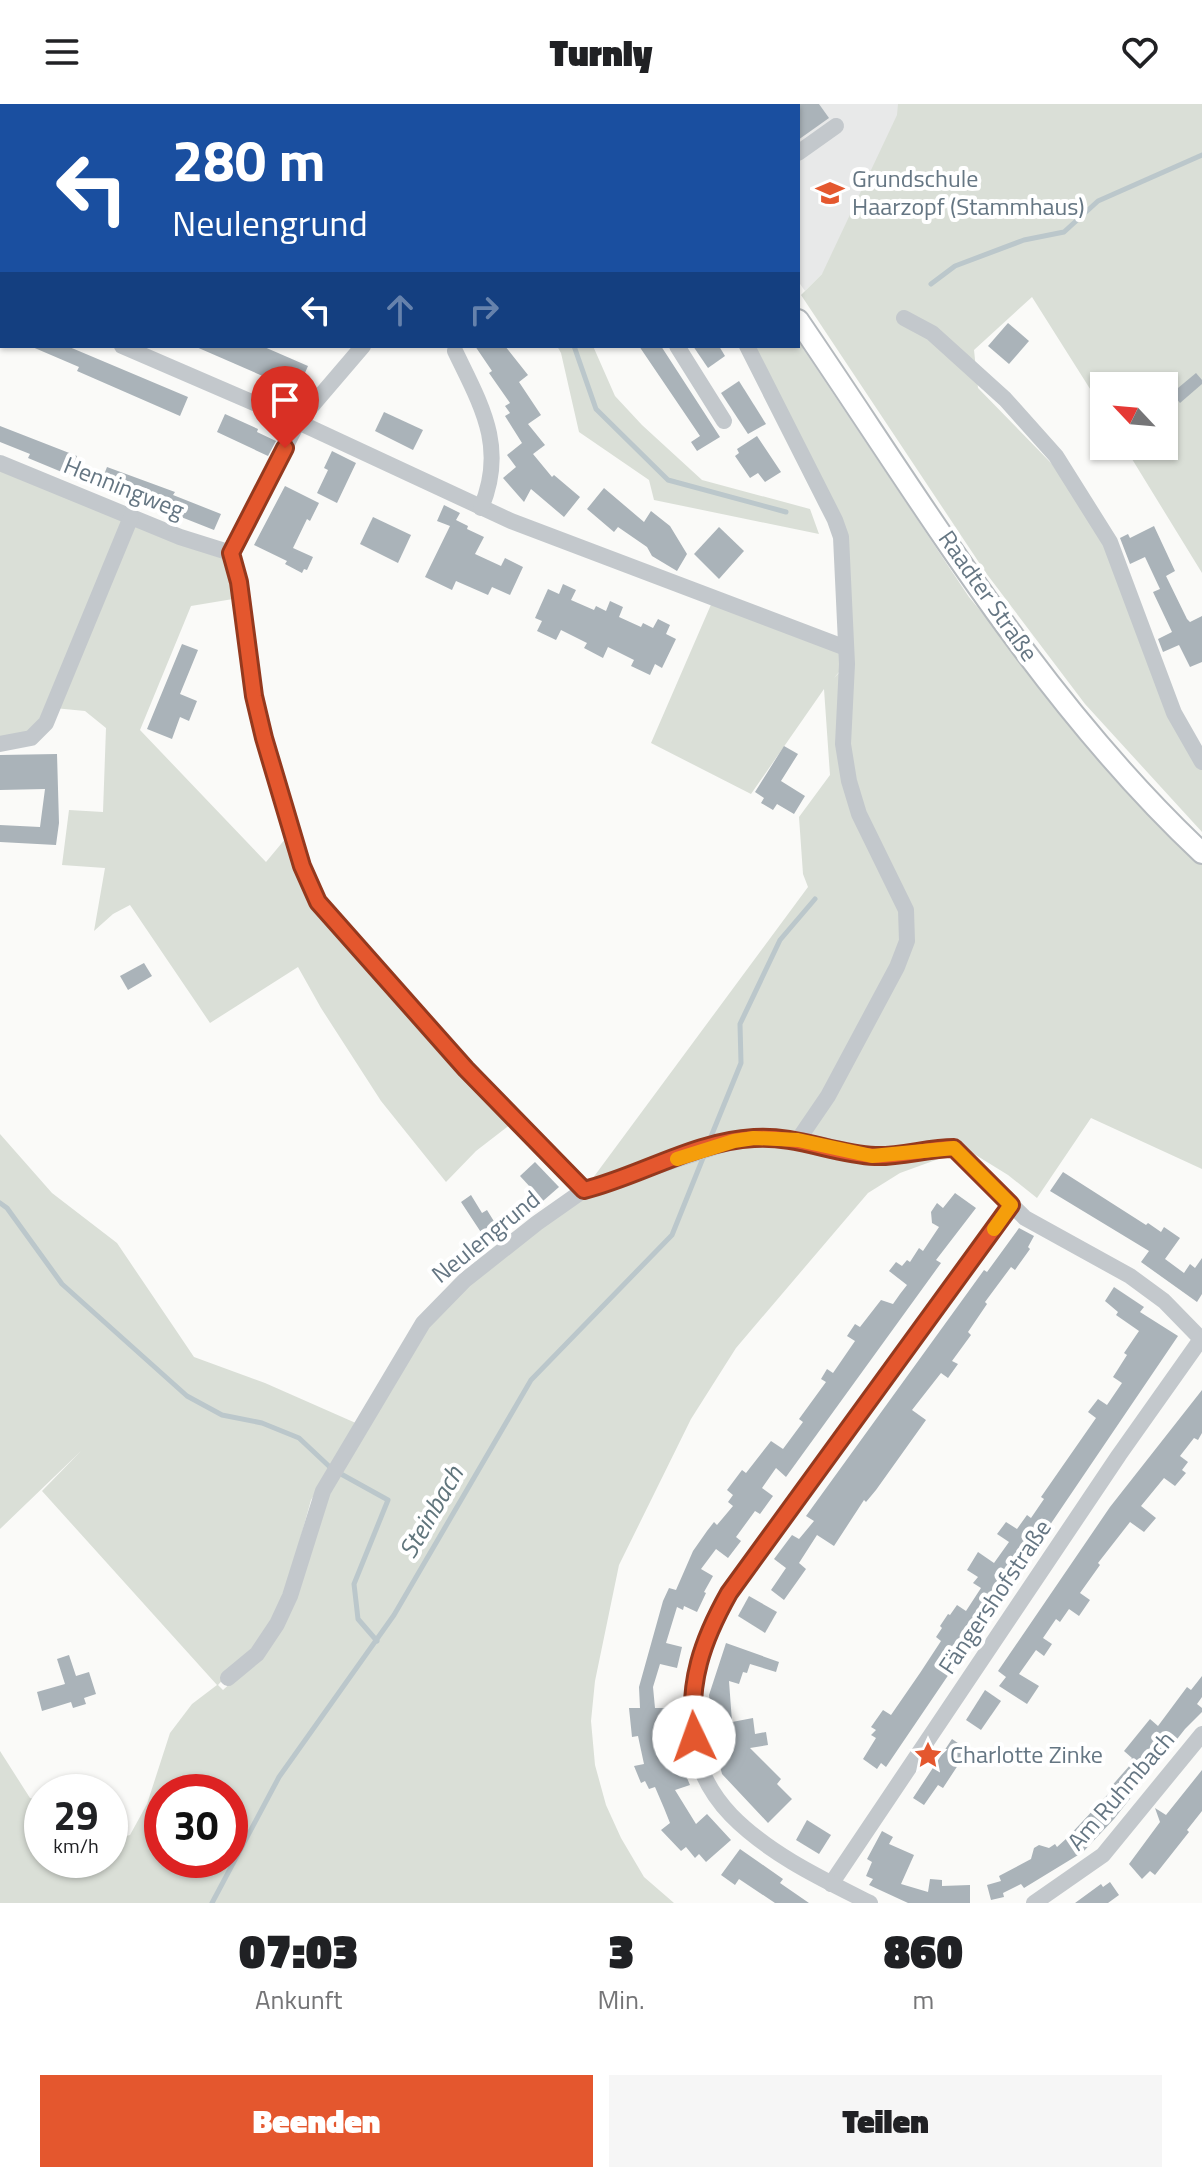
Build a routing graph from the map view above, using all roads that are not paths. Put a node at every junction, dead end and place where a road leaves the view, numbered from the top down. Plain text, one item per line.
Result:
1 (836, 126) dead end
2 (800, 152) edge
3 (904, 318) dead end
4 (800, 323) edge
5 (127, 348) edge
6 (361, 348) edge
7 (678, 348) edge
8 (748, 348) edge
9 (455, 351) dead end
10 (724, 421) dead end
11 (298, 422) junction
12 (0, 463) edge
13 (481, 508) junction
14 (131, 517) junction
15 (231, 553) junction
16 (846, 648) junction
17 (0, 744) edge
18 (1202, 762) edge
19 (1202, 853) edge
20 (798, 1140) junction
21 (584, 1190) junction
22 (1011, 1205) junction
23 (1201, 1339) edge
24 (228, 1678) dead end
25 (1202, 1734) edge
26 (831, 1884) junction
27 (870, 1903) edge
28 (1034, 1903) edge

1 - 2 street
3 - 18 street
4 - 19 main road, Raadter Straße
5 - 11 street
6 - 11 street
7 - 10 street
8 - 16 street
9 - 13 street
11 - 13 street
11 - 15 street
12 - 14 street, Henningweg
13 - 16 street
14 - 15 street, Henningweg
14 - 17 street
15 - 21 street
16 - 20 street
20 - 21 street, Neulengrund
20 - 22 street, Neulengrund
21 - 24 street, Neulengrund
22 - 23 street, Neulengrund
22 - 26 street
23 - 26 street, Fängershofstraße
25 - 28 street, Am Ruhmbach
26 - 27 street

